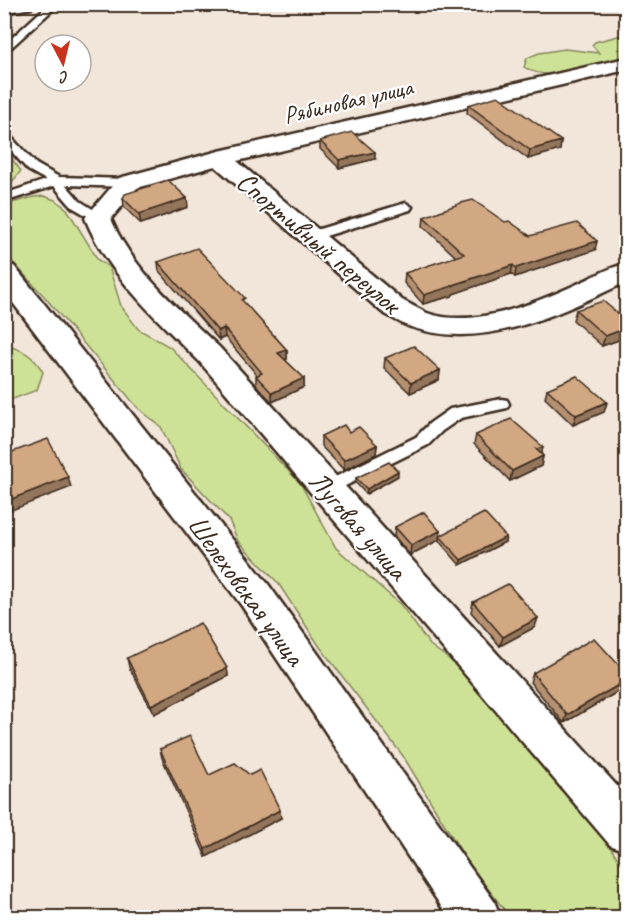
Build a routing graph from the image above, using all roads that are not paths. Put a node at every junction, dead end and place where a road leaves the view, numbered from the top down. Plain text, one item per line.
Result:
1 (24, 4) edge
2 (55, 4) edge
3 (4, 8) edge
4 (4, 51) edge
5 (627, 64) edge
6 (4, 136) edge
7 (219, 158) junction
8 (56, 181) junction
9 (128, 183) junction
10 (4, 198) edge
11 (406, 207) dead end
12 (98, 218) junction
13 (311, 236) junction
14 (4, 272) edge
15 (627, 272) edge
16 (501, 404) dead end
17 (327, 488) junction
18 (627, 829) edge
19 (477, 918) edge

1 - 3 street
2 - 4 lane
5 - 7 street, Рябиновая улица
6 - 8 lane
7 - 9 street, Рябиновая улица
7 - 13 street, Спортивный переулок
8 - 9 lane
8 - 10 lane
8 - 12 lane
9 - 12 street
11 - 13 lane
12 - 17 street, Луговая улица
13 - 15 street, Спортивный переулок
14 - 19 street, Шелеховская улица
16 - 17 lane
17 - 18 street, Луговая улица

